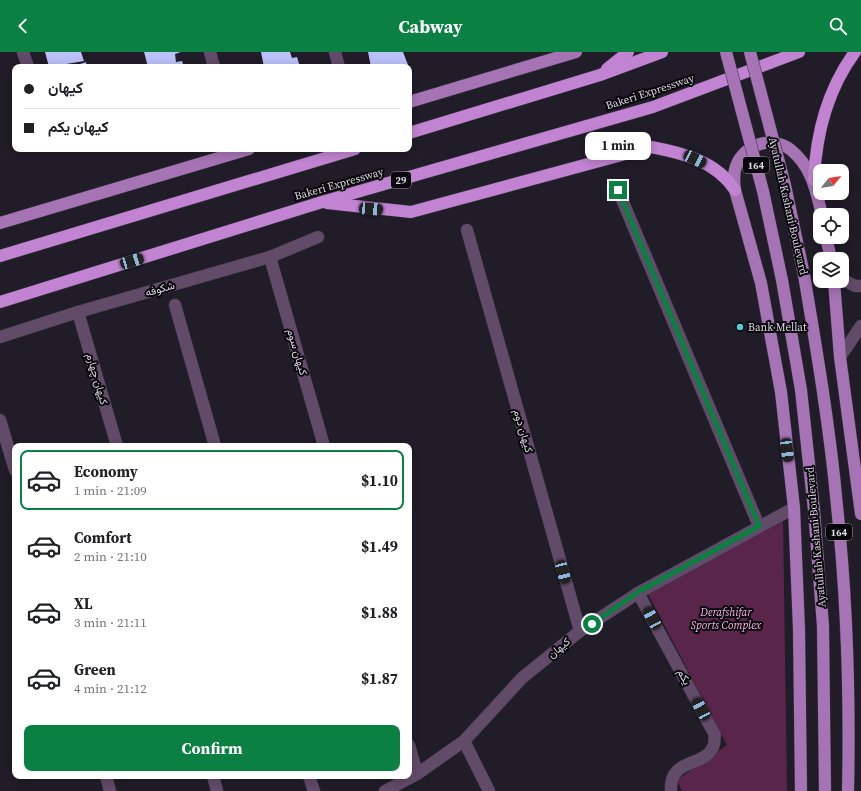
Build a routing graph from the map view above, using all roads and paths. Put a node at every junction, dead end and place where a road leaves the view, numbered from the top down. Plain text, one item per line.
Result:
1 (23, 52) edge
2 (210, 52) edge
3 (335, 52) edge
4 (576, 52) edge
5 (628, 52) edge
6 (662, 52) edge
7 (726, 52) edge
8 (750, 52) edge
9 (799, 52) edge
10 (855, 52) edge
11 (27, 64) edge
12 (213, 64) edge
13 (338, 64) edge
14 (600, 75) junction
15 (412, 101) edge
16 (412, 132) edge
17 (239, 152) edge
18 (345, 152) edge
19 (815, 164) edge
20 (813, 179) edge
21 (618, 190) dead end
22 (735, 190) junction
23 (322, 202) junction
24 (0, 223) edge
25 (467, 230) dead end
26 (318, 237) dead end
27 (0, 256) edge
28 (270, 257) junction
29 (849, 283) edge
30 (861, 286) edge
31 (835, 288) edge
32 (0, 302) edge
33 (174, 305) dead end
34 (78, 312) junction
35 (861, 326) edge
36 (0, 337) edge
37 (840, 357) junction
38 (0, 420) edge
39 (116, 443) edge
40 (214, 443) edge
41 (323, 443) edge
42 (12, 460) edge
43 (794, 508) junction
44 (861, 514) edge
45 (759, 526) junction
46 (638, 592) junction
47 (580, 631) junction
48 (464, 740) junction
49 (412, 756) edge
50 (417, 774) junction
51 (412, 777) edge
52 (107, 779) edge
53 (214, 779) edge
54 (310, 779) edge
55 (408, 779) edge
56 (110, 791) edge
57 (217, 791) edge
58 (314, 791) edge
59 (385, 791) edge
60 (489, 791) edge
61 (671, 791) edge
62 (801, 791) edge
63 (825, 791) edge
64 (848, 791) edge

1 - 11 street
2 - 12 street
3 - 13 street
4 - 15 main road
5 - 14 highway
6 - 14 highway
7 - 63 main road, Ayatullah Kashani Boulevard / 164, bridge
8 - 64 main road, Ayatullah Kashani Boulevard / 164, bridge
9 - 23 highway, Bakeri Expressway / 29
10 - 19 highway
14 - 16 highway
17 - 24 main road
18 - 27 highway
20 - 22 main road
21 - 45 street
22 - 23 highway
22 - 43 main road
23 - 32 highway, Bakeri Expressway / 29
25 - 47 street, کیهان دوم
26 - 28 street, شکوفه
28 - 34 street, شکوفه
28 - 41 street, کیهان سوم
29 - 30 street
31 - 37 main road
33 - 40 street
34 - 36 street, شکوفه
34 - 39 street, کیهان چهارم
35 - 37 street
37 - 44 main road
38 - 42 street
43 - 45 street, کیهان
43 - 62 main road
45 - 46 street, کیهان
46 - 47 street, کیهان
46 - 61 street, یکم
47 - 48 street, کیهان
48 - 50 street, کیهان
48 - 60 street
49 - 50 street
50 - 51 street, کیهان
52 - 56 street
53 - 57 street
54 - 58 street
55 - 59 street, کیهان

